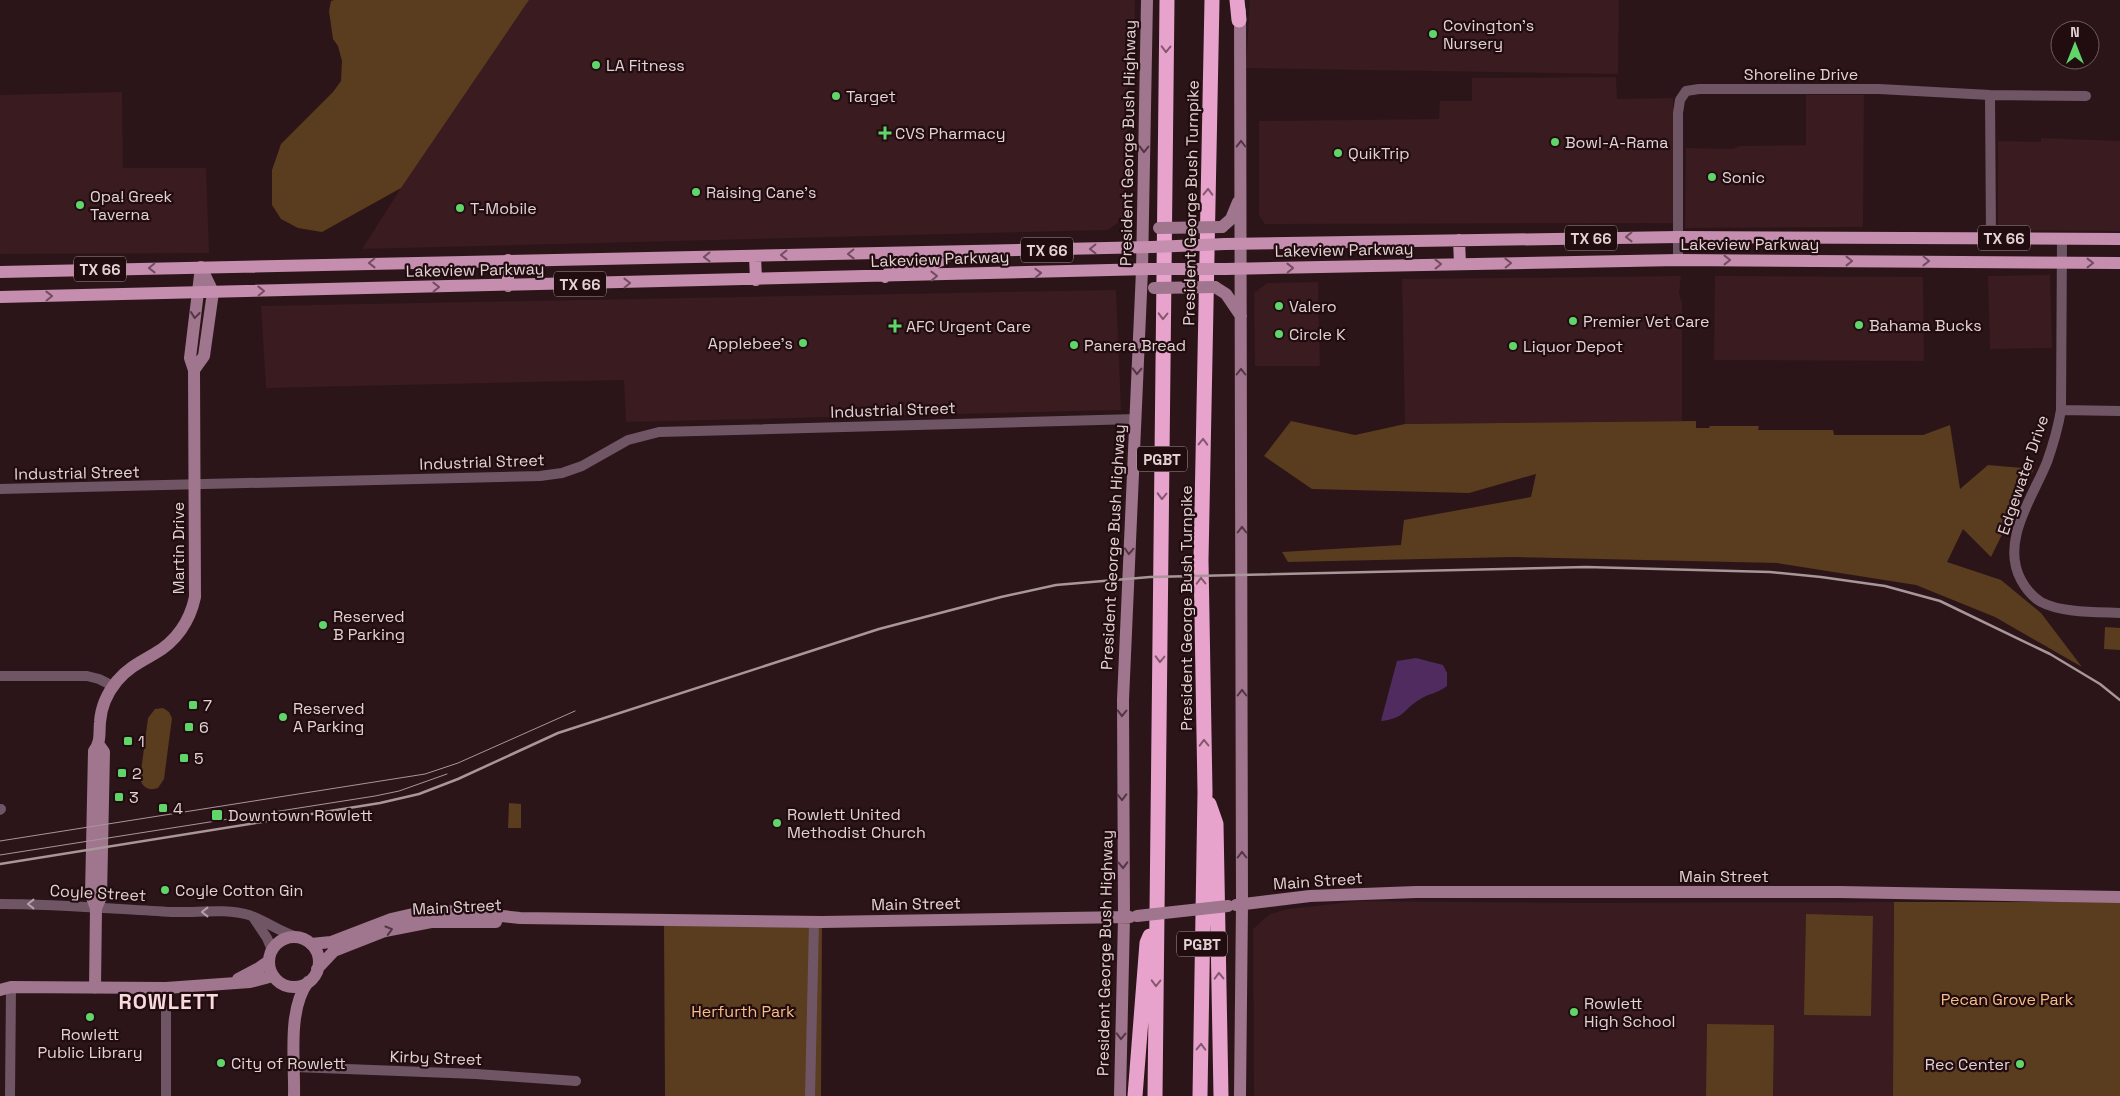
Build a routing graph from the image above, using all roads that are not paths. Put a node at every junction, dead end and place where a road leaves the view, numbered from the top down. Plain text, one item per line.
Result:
1 (1146, 0) edge
2 (1167, 0) edge
3 (1212, 0) edge
4 (1236, 0) edge
5 (1241, 0) edge
6 (1239, 20) junction
7 (1990, 95) junction
8 (2086, 96) dead end
9 (1143, 191) junction
10 (1241, 195) junction
11 (1678, 237) junction
12 (1991, 238) junction
13 (2062, 239) junction
14 (2120, 239) edge
15 (1459, 240) junction
16 (1241, 245) junction
17 (1147, 247) junction
18 (953, 252) junction
19 (755, 256) junction
20 (508, 260) junction
21 (1678, 260) junction
22 (2061, 263) junction
23 (2120, 263) edge
24 (1460, 264) junction
25 (201, 267) junction
26 (1146, 269) junction
27 (1241, 269) junction
28 (0, 272) edge
29 (885, 277) junction
30 (756, 280) junction
31 (508, 286) junction
32 (213, 292) junction
33 (198, 293) junction
34 (0, 298) edge
35 (1140, 299) junction
36 (1241, 316) junction
37 (194, 370) junction
38 (2061, 410) junction
39 (2120, 411) edge
40 (1136, 419) junction
41 (194, 485) junction
42 (0, 489) edge
43 (2120, 613) edge
44 (0, 676) edge
45 (113, 686) junction
46 (1204, 792) junction
47 (2120, 897) edge
48 (0, 904) edge
49 (1242, 904) junction
50 (96, 908) junction
51 (253, 917) junction
52 (1130, 917) junction
53 (1157, 917) junction
54 (520, 918) junction
55 (814, 922) junction
56 (297, 937) junction
57 (311, 944) junction
58 (270, 956) junction
59 (317, 969) junction
60 (277, 979) junction
61 (308, 982) junction
62 (226, 983) junction
63 (4, 986) edge
64 (95, 988) junction
65 (166, 988) junction
66 (295, 1029) junction
67 (295, 1067) junction
68 (576, 1081) dead end
69 (10, 1096) edge
70 (166, 1096) edge
71 (294, 1096) edge
72 (810, 1096) edge
73 (1120, 1096) edge
74 (1135, 1096) edge
75 (1155, 1096) edge
76 (1200, 1096) edge
77 (1221, 1096) edge
78 (1240, 1096) edge

1 -> 9 street, President George Bush Highway
2 -> 53 highway, President George Bush Turnpike / PGBT
46 -> 3 highway, President George Bush Turnpike / PGBT
4 - 6 highway
5 - 6 street
10 -> 6 street
7 - 8 street, Shoreline Drive
7 - 11 street, Shoreline Drive
7 - 12 street
9 - 10 street, bridge
9 - 17 street, President George Bush Highway
10 - 16 street
11 - 12 main road, Lakeview Parkway / TX 66
11 -> 15 main road, Lakeview Parkway / TX 66
11 - 21 street, Shoreline Drive
12 - 13 main road, Lakeview Parkway / TX 66
13 - 14 main road, Lakeview Parkway / TX 66
13 - 22 street, Edgewater Drive
15 - 16 main road, Lakeview Parkway / TX 66
15 - 24 main road
16 - 17 main road, Lakeview Parkway / TX 66, bridge
16 - 27 street
17 -> 18 main road, Lakeview Parkway / TX 66
17 - 26 street, President George Bush Highway
18 -> 19 main road, Lakeview Parkway / TX 66
18 - 29 main road
19 -> 20 main road, Lakeview Parkway / TX 66
19 - 30 main road
20 -> 25 main road, Lakeview Parkway / TX 66
20 - 31 main road
21 -> 22 main road, Lakeview Parkway / TX 66
24 -> 21 main road, Lakeview Parkway / TX 66
22 -> 23 main road, Lakeview Parkway / TX 66
22 - 38 street, Edgewater Drive
27 -> 24 main road, Lakeview Parkway / TX 66
25 -> 28 main road, Lakeview Parkway / TX 66
25 - 32 street
25 - 33 street, Martin Drive
26 - 27 main road, Lakeview Parkway / TX 66, bridge
29 -> 26 main road, Lakeview Parkway / TX 66
26 - 35 street, President George Bush Highway
27 - 36 street
29 - 30 main road, Lakeview Parkway / TX 66
31 -> 30 main road, Lakeview Parkway / TX 66
32 -> 31 main road, Lakeview Parkway / TX 66
32 - 33 main road, Lakeview Parkway / TX 66
32 - 37 street, Martin Drive
34 -> 33 main road, Lakeview Parkway / TX 66
33 -> 37 street, Martin Drive
35 - 36 street, bridge
35 -> 40 street, President George Bush Highway
49 -> 36 street
37 - 41 street, Martin Drive
38 - 39 street
38 - 43 street, Edgewater Drive
40 - 41 street, Industrial Street
40 -> 52 street, President George Bush Highway
41 - 42 street, Industrial Street
41 - 45 street, Martin Drive
44 - 45 street
45 - 50 street, Martin Drive
76 -> 46 highway, President George Bush Turnpike / PGBT
77 -> 46 highway
47 - 49 street, Main Street
50 -> 48 street, Coyle Street
49 - 52 street, Main Street, bridge
49 - 78 street
51 -> 50 street, Coyle Street
50 - 64 street, Martin Drive
51 - 56 street, Coyle Street
51 - 58 street
52 - 55 street, Main Street
52 -> 73 street, President George Bush Highway
53 - 74 highway
53 -> 75 highway, President George Bush Turnpike / PGBT
54 - 55 street, Main Street
54 - 57 street, Main Street
59 -> 54 street, Main Street
55 - 72 street
56 - 57 street
56 - 58 street
57 - 59 street
58 - 60 street
58 - 62 street
59 - 61 street, Main Street
60 - 61 street
60 - 62 street
60 - 66 street
61 - 66 street, Main Street
62 - 65 street
63 - 64 street
63 - 69 street
64 - 65 street
65 - 70 street
66 - 67 street
67 - 68 street, Kirby Street
67 - 71 street

